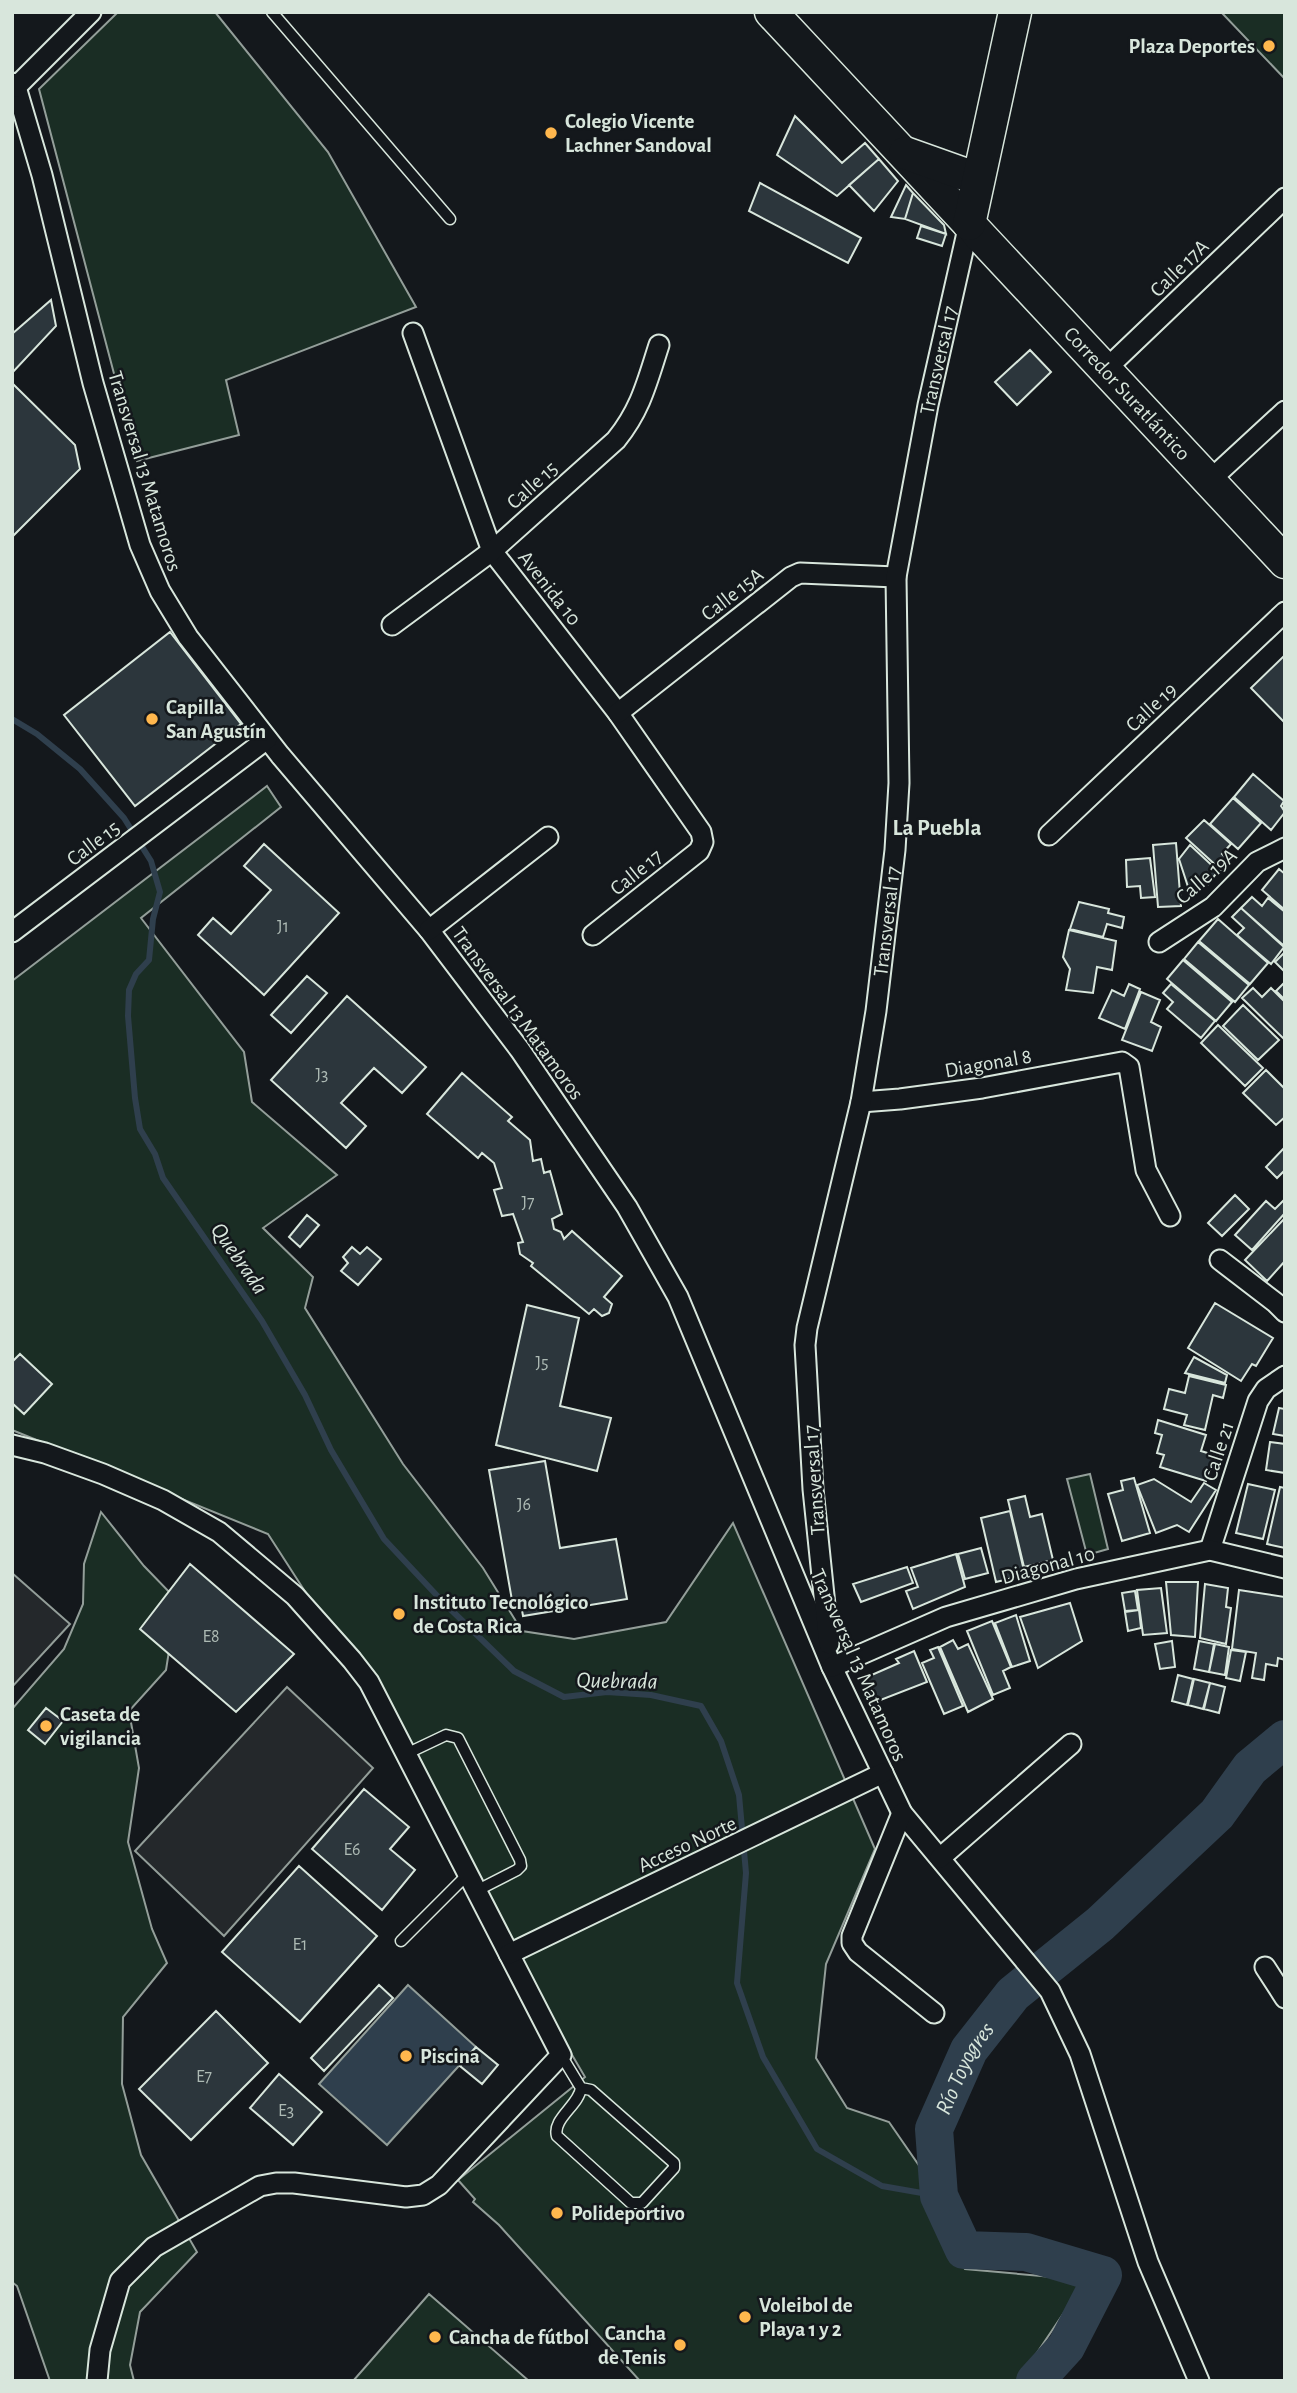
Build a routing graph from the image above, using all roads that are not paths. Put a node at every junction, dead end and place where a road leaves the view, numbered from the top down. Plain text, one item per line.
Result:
1 (91, 12) edge
2 (272, 12) edge
3 (771, 12) edge
4 (1015, 12) edge
5 (14, 85) edge
6 (900, 151) junction
7 (978, 179) junction
8 (1285, 198) edge
9 (450, 219) dead end
10 (969, 224) junction
11 (413, 333) dead end
12 (659, 345) dead end
13 (1105, 370) junction
14 (1285, 411) edge
15 (1209, 481) junction
16 (492, 551) junction
17 (1285, 562) edge
18 (896, 578) junction
19 (1285, 612) edge
20 (393, 625) dead end
21 (618, 713) junction
22 (267, 739) junction
23 (1049, 835) dead end
24 (548, 837) dead end
25 (703, 842) joint
26 (1285, 848) edge
27 (429, 930) junction
28 (12, 932) edge
29 (593, 935) dead end
30 (1159, 942) dead end
31 (861, 1102) junction
32 (1170, 1216) dead end
33 (1220, 1260) dead end
34 (1285, 1312) edge
35 (1285, 1376) edge
36 (12, 1445) edge
37 (1210, 1550) junction
38 (1285, 1568) edge
39 (832, 1667) junction
40 (1071, 1744) dead end
41 (406, 1754) junction
42 (883, 1773) junction
43 (902, 1813) junction
44 (940, 1858) junction
45 (472, 1882) junction
46 (401, 1941) dead end
47 (509, 1954) junction
48 (1265, 1967) dead end
49 (1285, 1998) edge
50 (934, 2013) dead end
51 (561, 2055) junction
52 (581, 2088) junction
53 (97, 2381) edge
54 (1199, 2381) edge

1 - 5 street
2 - 9 lane
3 - 6 main road, Corredor Suratlántico
4 - 7 main road, Transversal 17
5 - 22 street, Transversal 13 Matamoros
6 - 7 main road
6 - 10 main road, Corredor Suratlántico
7 - 10 main road, Transversal 17
8 - 13 street, Calle 17A
10 - 13 main road, Corredor Suratlántico
10 - 18 street, Transversal 17
11 - 16 street, Avenida 10
12 - 16 street, Calle 15
13 - 15 main road, Corredor Suratlántico
14 - 15 street
15 - 17 main road, Corredor Suratlántico
16 - 20 street, Calle 15
16 - 21 street, Avenida 10
18 - 21 street, Calle 15A
18 - 31 street, Transversal 17
19 - 23 street, Calle 19
21 - 25 street, Avenida 10
22 - 27 street, Transversal 13 Matamoros
22 - 28 street, Calle 15
24 - 27 street
25 - 29 street, Calle 17
26 - 30 street, Calle 19A
27 - 39 street, Transversal 13 Matamoros
31 - 32 street, Diagonal 8
31 - 39 street, Transversal 17
33 - 34 street
35 - 37 street, Calle 21
36 - 41 street
37 - 38 street, Diagonal 10
37 - 39 street, Diagonal 10
39 - 42 street, Transversal 13 Matamoros
40 - 44 street
41 - 45 street
41 - 45 lane
42 - 43 street, Transversal 13 Matamoros
42 - 47 street, Acceso Norte
43 - 44 street, Transversal 13 Matamoros
43 - 50 street
44 - 54 street, Transversal 13 Matamoros
45 - 46 lane
45 - 47 street
47 - 51 street
48 - 49 street
51 - 52 lane
51 - 53 street
52 - 52 lane

